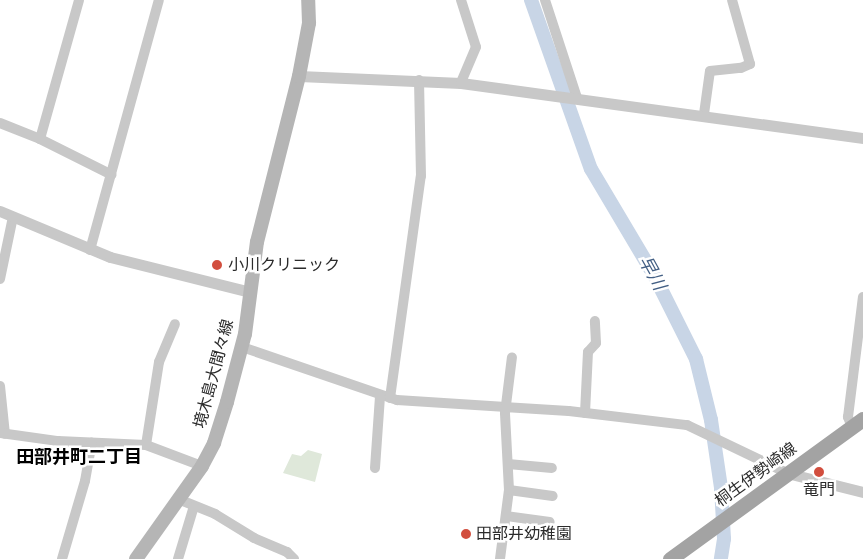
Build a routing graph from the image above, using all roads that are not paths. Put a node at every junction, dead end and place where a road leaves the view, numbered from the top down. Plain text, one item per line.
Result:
1 (80, 0) edge
2 (159, 0) edge
3 (308, 0) edge
4 (461, 0) edge
5 (546, 0) edge
6 (732, 0) edge
7 (299, 76) junction
8 (419, 80) junction
9 (461, 83) junction
10 (576, 98) junction
11 (704, 114) junction
12 (0, 123) edge
13 (863, 138) edge
14 (40, 139) junction
15 (112, 175) junction
16 (0, 211) edge
17 (13, 217) junction
18 (90, 250) junction
19 (0, 279) edge
20 (250, 292) junction
21 (863, 297) edge
22 (595, 321) dead end
23 (175, 324) dead end
24 (242, 348) junction
25 (512, 357) dead end
26 (0, 386) edge
27 (385, 397) junction
28 (506, 406) junction
29 (585, 413) junction
30 (858, 423) edge
31 (2, 433) edge
32 (92, 443) junction
33 (146, 445) junction
34 (508, 464) junction
35 (202, 466) junction
36 (375, 468) dead end
37 (552, 468) dead end
38 (787, 474) junction
39 (509, 490) junction
40 (863, 492) edge
41 (553, 496) dead end
42 (178, 499) junction
43 (194, 506) junction
44 (506, 516) junction
45 (550, 522) dead end
46 (62, 559) edge
47 (136, 559) edge
48 (178, 559) edge
49 (294, 559) edge
50 (500, 559) edge
51 (670, 559) edge

1 - 14 street
2 - 15 street
3 - 7 main road, 境木島大間々線
4 - 9 street
5 - 10 street
6 - 11 street
7 - 8 street
7 - 20 main road, 境木島大間々線
8 - 9 street
8 - 27 street
9 - 10 street
10 - 11 street
11 - 13 street
12 - 14 street
14 - 15 street
15 - 18 street
16 - 17 street
17 - 18 street
17 - 19 street
18 - 20 street
20 - 24 main road, 境木島大間々線
21 - 30 street
22 - 29 street
23 - 33 street
24 - 27 street
24 - 35 main road, 境木島大間々線
25 - 28 street
26 - 31 street
27 - 28 street
27 - 36 street
28 - 29 street
28 - 34 street
29 - 38 street
30 - 38 main road, 桐生伊勢崎線
31 - 32 street
32 - 33 street
32 - 46 street
33 - 35 street
34 - 37 street
34 - 39 street
35 - 42 main road, 境木島大間々線
38 - 40 street
38 - 51 main road, 桐生伊勢崎線
39 - 41 street
39 - 44 street
42 - 43 street
42 - 47 main road, 境木島大間々線
43 - 48 street
43 - 49 street
44 - 45 street
44 - 50 street

